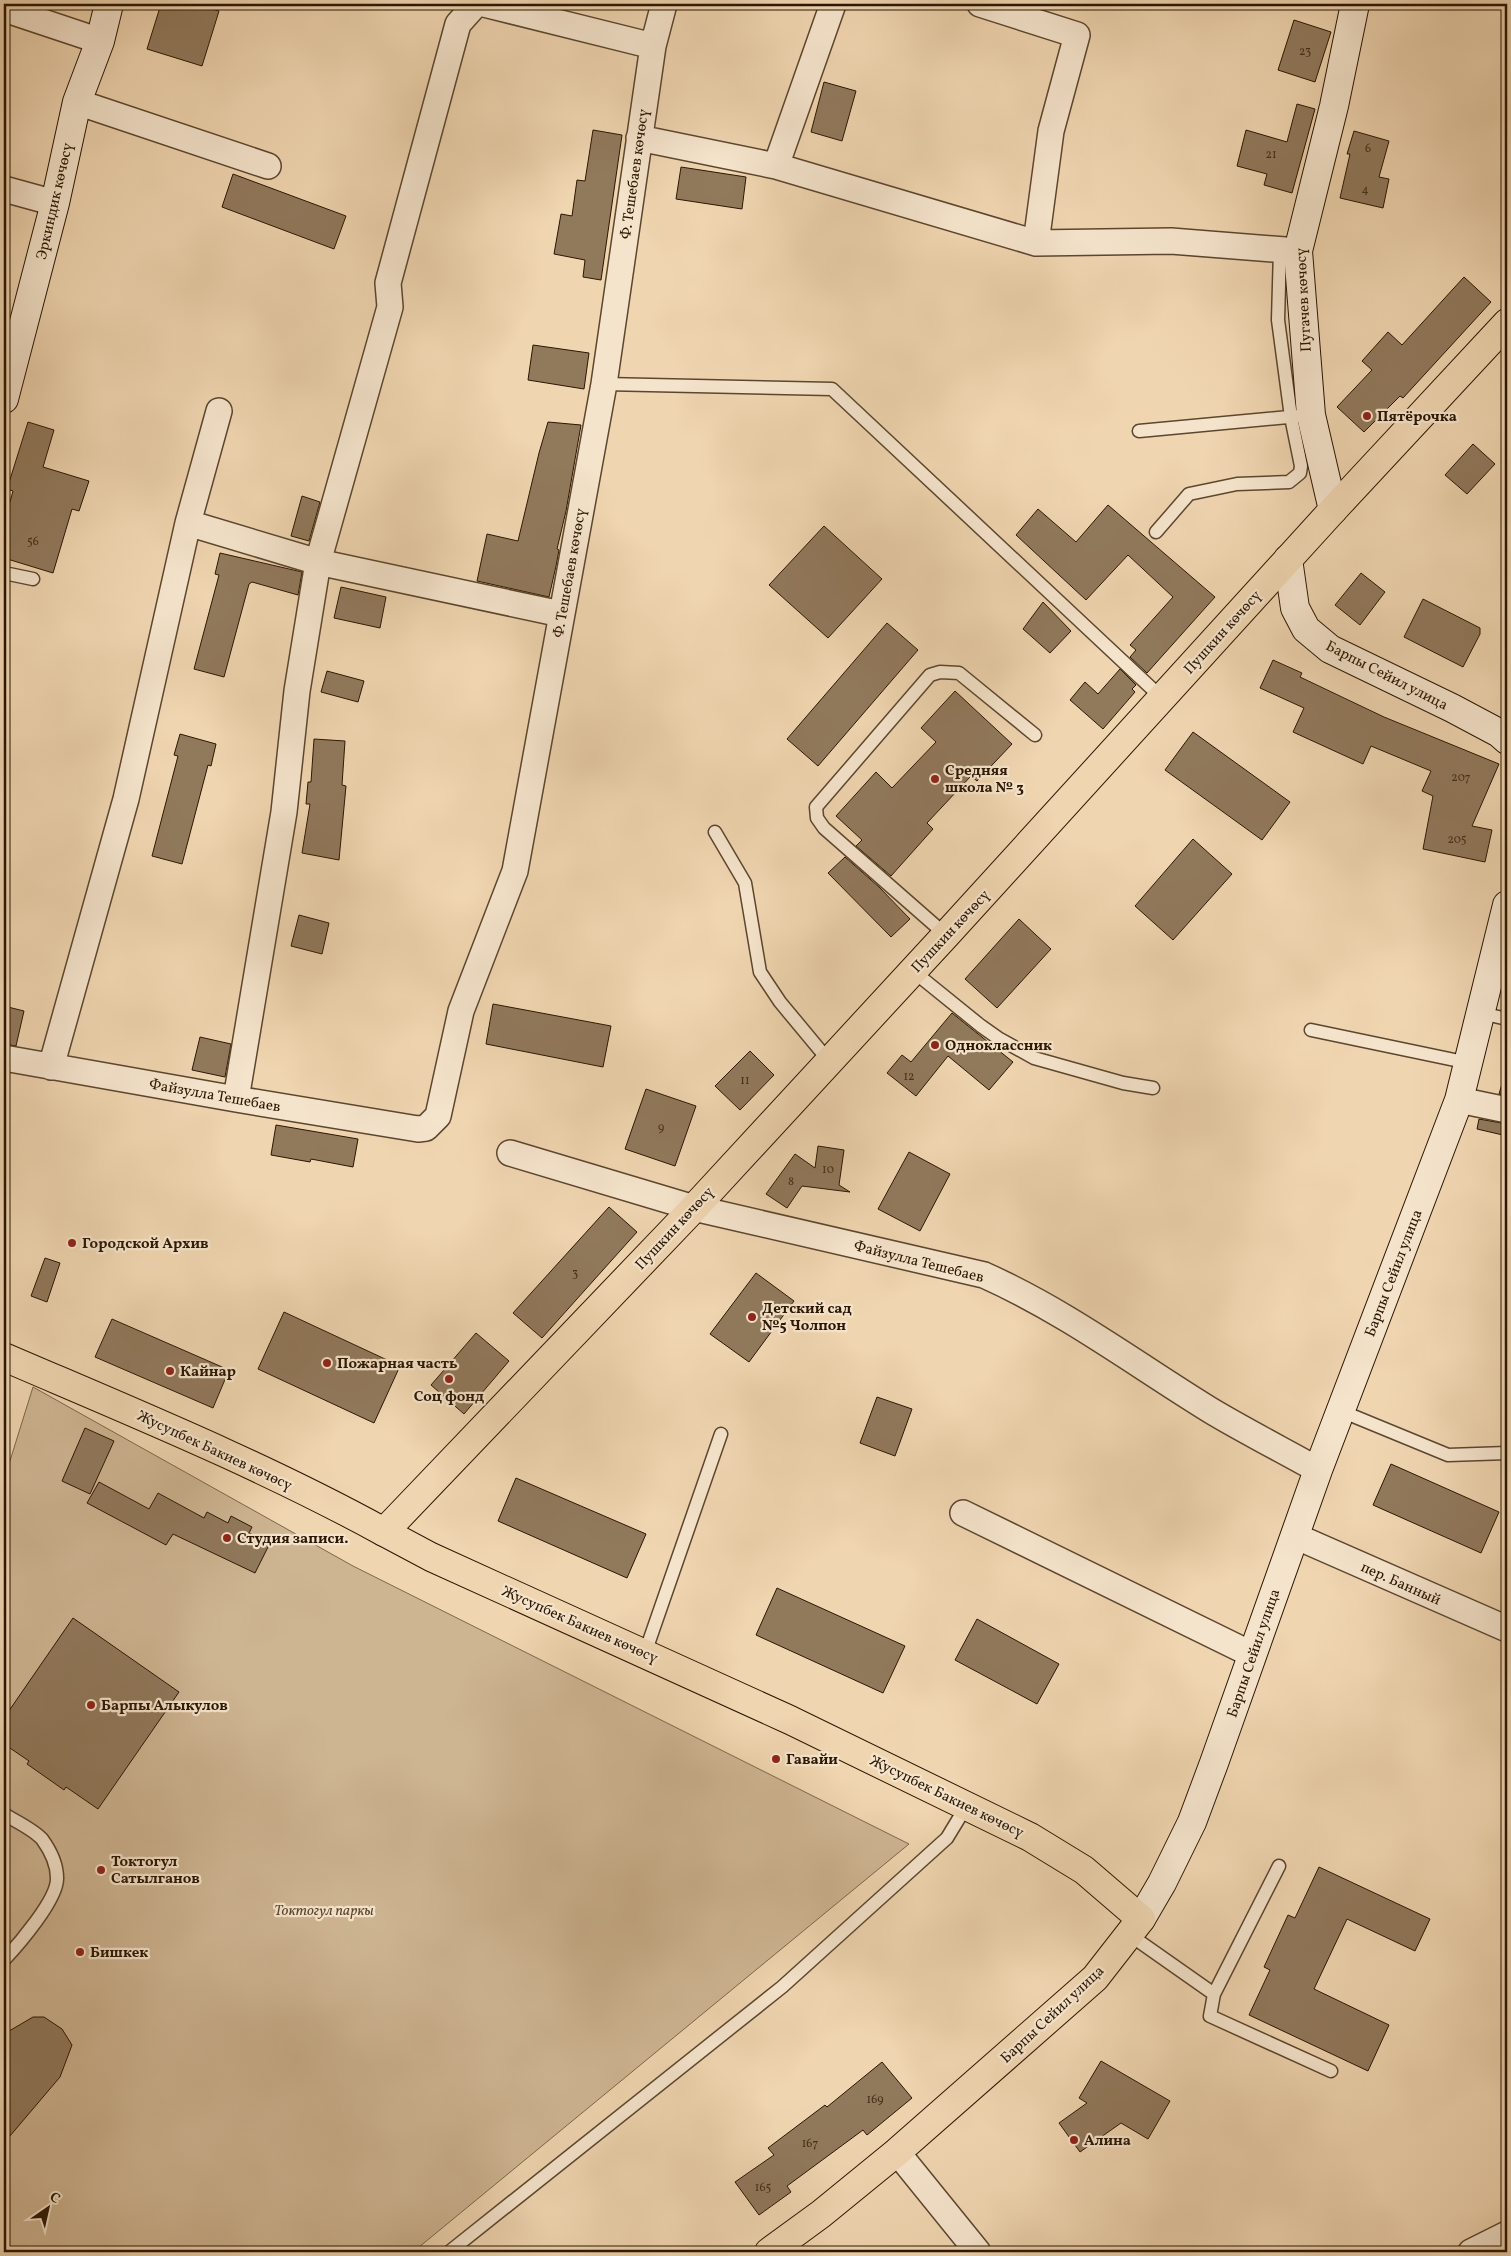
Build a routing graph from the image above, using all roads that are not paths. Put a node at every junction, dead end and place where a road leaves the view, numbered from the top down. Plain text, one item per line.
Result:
1 (109, 4) edge
2 (476, 4) edge
3 (484, 4) edge
4 (664, 4) edge
5 (833, 4) edge
6 (980, 4) edge
7 (1355, 4) edge
8 (4, 9) edge
9 (100, 41) junction
10 (653, 46) junction
11 (77, 102) junction
12 (639, 138) junction
13 (268, 166) dead end
14 (776, 166) junction
15 (4, 189) edge
16 (55, 203) junction
17 (1036, 243) junction
18 (1289, 250) junction
19 (1507, 323) edge
20 (604, 384) junction
21 (4, 400) edge
22 (219, 411) dead end
23 (1301, 416) junction
24 (1139, 431) dead end
25 (1333, 510) junction
26 (188, 524) junction
27 (1156, 532) dead end
28 (1288, 559) junction
29 (318, 562) junction
30 (4, 573) edge
31 (32, 579) dead end
32 (561, 614) junction
33 (1163, 699) junction
34 (1035, 735) dead end
35 (1505, 737) edge
36 (715, 832) dead end
37 (1507, 905) edge
38 (946, 936) junction
39 (913, 971) junction
40 (1481, 1013) junction
41 (1507, 1019) edge
42 (1311, 1030) dead end
43 (4, 1058) edge
44 (829, 1061) junction
45 (1469, 1062) junction
46 (51, 1067) junction
47 (1153, 1088) dead end
48 (236, 1100) junction
49 (1459, 1100) junction
50 (1507, 1110) edge
51 (426, 1128) joint
52 (510, 1153) dead end
53 (694, 1208) junction
54 (4, 1357) edge
55 (1341, 1411) junction
56 (721, 1434) dead end
57 (1507, 1453) edge
58 (1318, 1470) junction
59 (963, 1513) dead end
60 (384, 1532) junction
61 (1295, 1536) junction
62 (1507, 1629) edge
63 (645, 1654) junction
64 (1253, 1655) junction
65 (967, 1805) junction
66 (4, 1814) edge
67 (1279, 1866) dead end
68 (1135, 1927) junction
69 (4, 1960) edge
70 (1214, 1994) junction
71 (1331, 2071) dead end
72 (897, 2152) junction
73 (1507, 2234) edge
74 (449, 2252) edge
75 (769, 2252) edge
76 (978, 2252) edge
77 (1470, 2252) edge

1 - 9 main road, Эркиндик көчөсү
2 - 29 street
3 - 10 street
4 - 10 street, Ф. Тешебаев көчөсү
5 - 14 street
6 - 17 street
7 - 18 main road, Пугачев көчөсү
8 - 9 street
9 - 11 main road, Эркиндик көчөсү
10 - 12 street, Ф. Тешебаев көчөсү
11 - 13 street
11 - 16 main road, Эркиндик көчөсү
12 - 14 street
12 - 20 street, Ф. Тешебаев көчөсү
14 - 17 street
15 - 16 street
16 - 21 main road, Эркиндик көчөсү
17 - 18 street
18 - 23 main road, Пугачев көчөсү
19 - 25 main road, Пушкин көчөсү
20 - 32 street, Ф. Тешебаев көчөсү
20 - 33 lane
22 - 26 street
23 - 24 lane
23 - 25 main road, Пугачев көчөсү
23 - 27 lane
25 - 28 main road, Пушкин көчөсү
26 - 29 street
26 - 46 street
28 - 33 main road, Пушкин көчөсү
28 - 35 main road, Барпы Сейил улица
29 - 32 street
29 - 48 street
30 - 31 lane
32 - 51 street, Ф. Тешебаев көчөсү
33 - 38 main road, Пушкин көчөсү
34 - 38 lane
36 - 44 lane
37 - 40 main road, Барпы Сейил улица
38 - 39 main road, Пушкин көчөсү
39 - 44 main road, Пушкин көчөсү
39 - 47 lane
40 - 41 lane
40 - 45 main road, Барпы Сейил улица
42 - 45 lane
43 - 46 street, Файзулла Тешебаев
44 - 53 main road, Пушкин көчөсү
45 - 49 main road, Барпы Сейил улица
46 - 48 street, Файзулла Тешебаев
48 - 51 street, Файзулла Тешебаев
49 - 50 street
49 - 55 main road, Барпы Сейил улица
52 - 53 street, Файзулла Тешебаев
53 - 58 street, Файзулла Тешебаев
53 - 60 main road, Пушкин көчөсү
54 - 60 main road, Жусупбек Бакиев көчөсү
55 - 57 lane
55 - 58 main road, Барпы Сейил улица
56 - 63 lane
58 - 61 main road, Барпы Сейил улица
59 - 64 street
60 - 63 main road, Жусупбек Бакиев көчөсү
61 - 62 street, пер. Банный
61 - 64 main road, Барпы Сейил улица
63 - 65 main road, Жусупбек Бакиев көчөсү
64 - 68 main road, Барпы Сейил улица
65 - 68 main road, Жусупбек Бакиев көчөсү
65 - 74 lane
66 - 69 lane
67 - 70 lane
68 - 70 lane
68 - 72 main road, Барпы Сейил улица
70 - 71 lane
72 - 75 main road, Барпы Сейил улица
72 - 76 street
73 - 77 street

